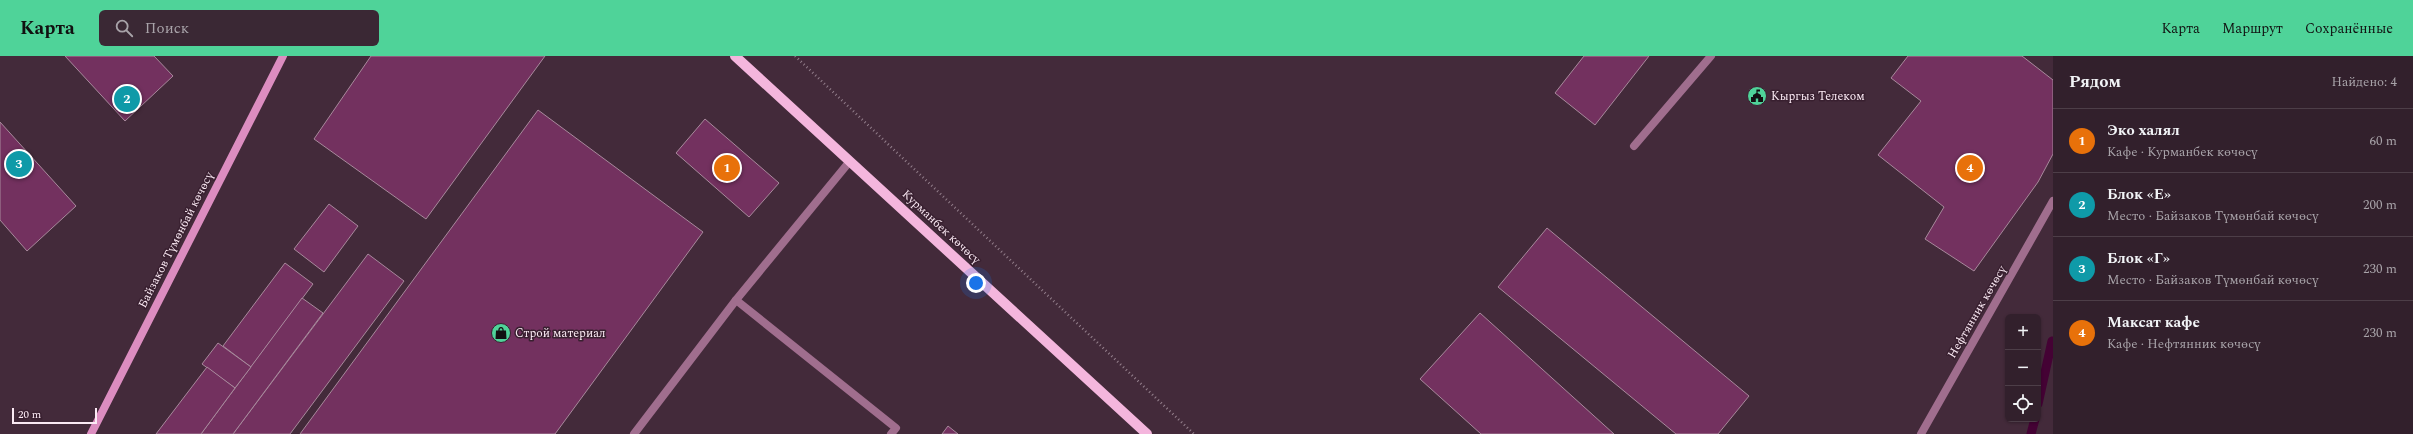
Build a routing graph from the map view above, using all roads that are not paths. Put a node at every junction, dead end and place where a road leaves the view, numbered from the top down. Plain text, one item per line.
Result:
1 (283, 56) edge
2 (735, 56) edge
3 (1711, 56) edge
4 (1634, 146) dead end
5 (850, 161) junction
6 (2053, 201) edge
7 (736, 300) junction
8 (90, 434) edge
9 (634, 434) edge
10 (891, 434) edge
11 (1147, 434) edge
12 (1921, 434) edge

1 - 8 main road, Байзаков Түмөнбай көчөсү
2 - 5 main road, Курманбек көчөсү
3 - 4 street
5 - 7 street
5 - 11 main road, Курманбек көчөсү
6 - 12 street, Нефтянник көчөсү
7 - 9 street
7 - 10 street

